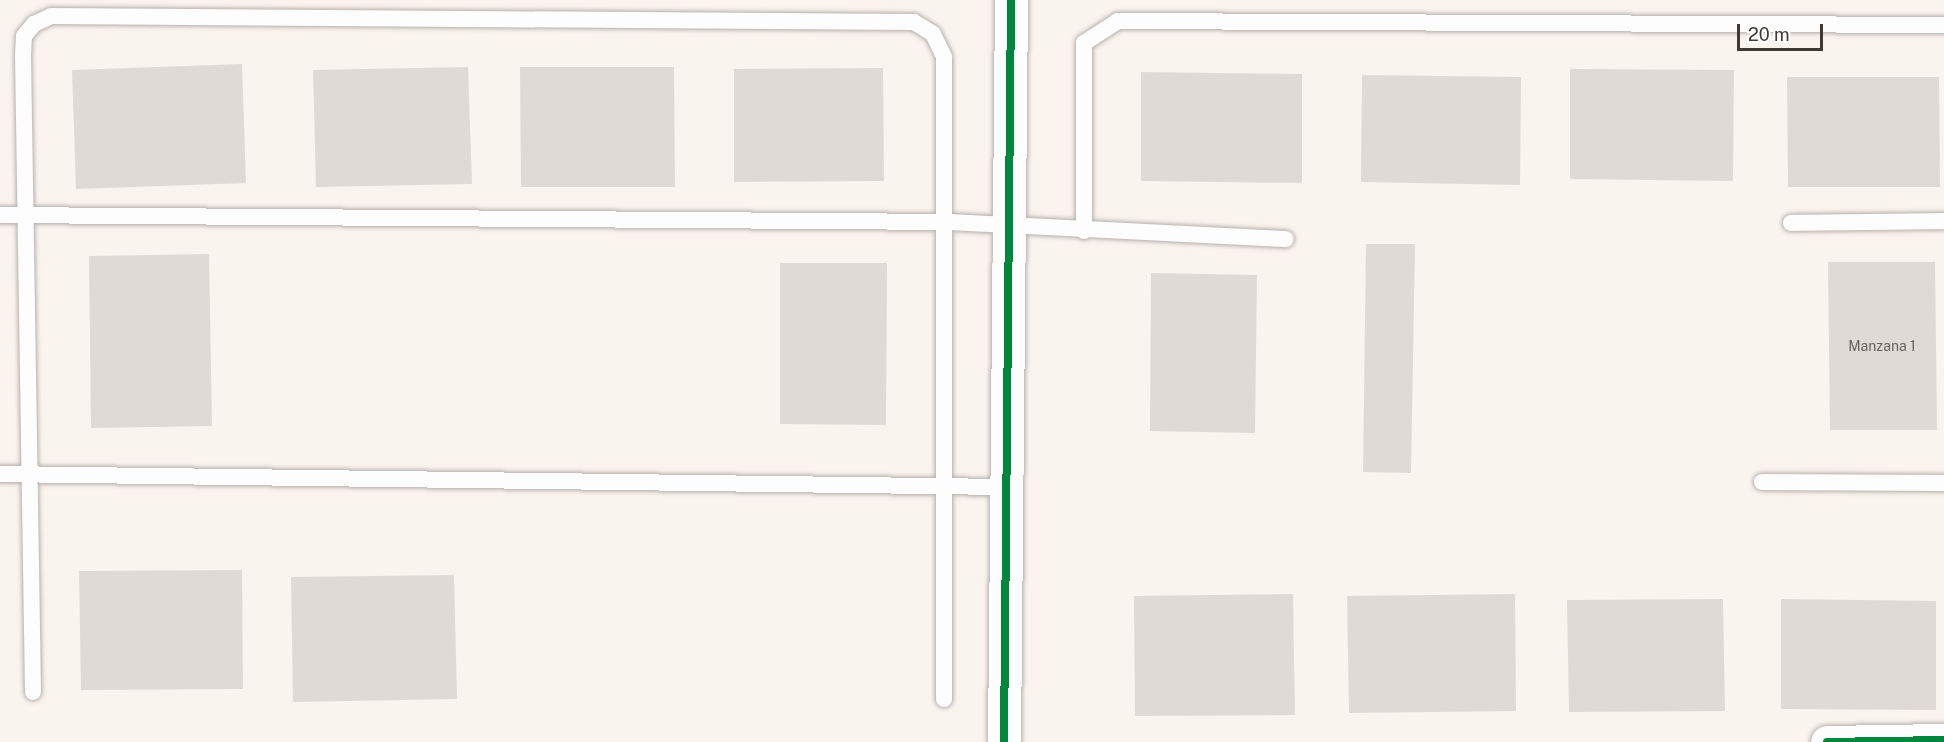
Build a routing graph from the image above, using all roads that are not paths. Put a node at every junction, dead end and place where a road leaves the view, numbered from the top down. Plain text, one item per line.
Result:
1 (1011, 0) edge
2 (1944, 25) edge
3 (0, 215) edge
4 (25, 216) junction
5 (1944, 221) edge
6 (947, 222) junction
7 (1791, 224) dead end
8 (1008, 227) junction
9 (1084, 231) junction
10 (1286, 239) dead end
11 (0, 474) edge
12 (30, 475) junction
13 (1762, 482) dead end
14 (1944, 483) edge
15 (945, 486) junction
16 (1006, 487) junction
17 (33, 692) dead end
18 (944, 699) dead end
19 (1944, 740) edge
20 (1004, 742) edge
21 (1827, 742) edge

1 - 8 street
2 - 9 lane
3 - 4 lane
4 - 6 lane
4 - 6 lane
4 - 12 lane
5 - 7 lane
6 - 8 lane
6 - 15 lane
8 - 9 lane
8 - 16 street
9 - 10 lane
11 - 12 lane
12 - 15 lane
12 - 17 lane
13 - 14 lane
15 - 16 lane
15 - 18 lane
16 - 20 street
19 - 21 street

